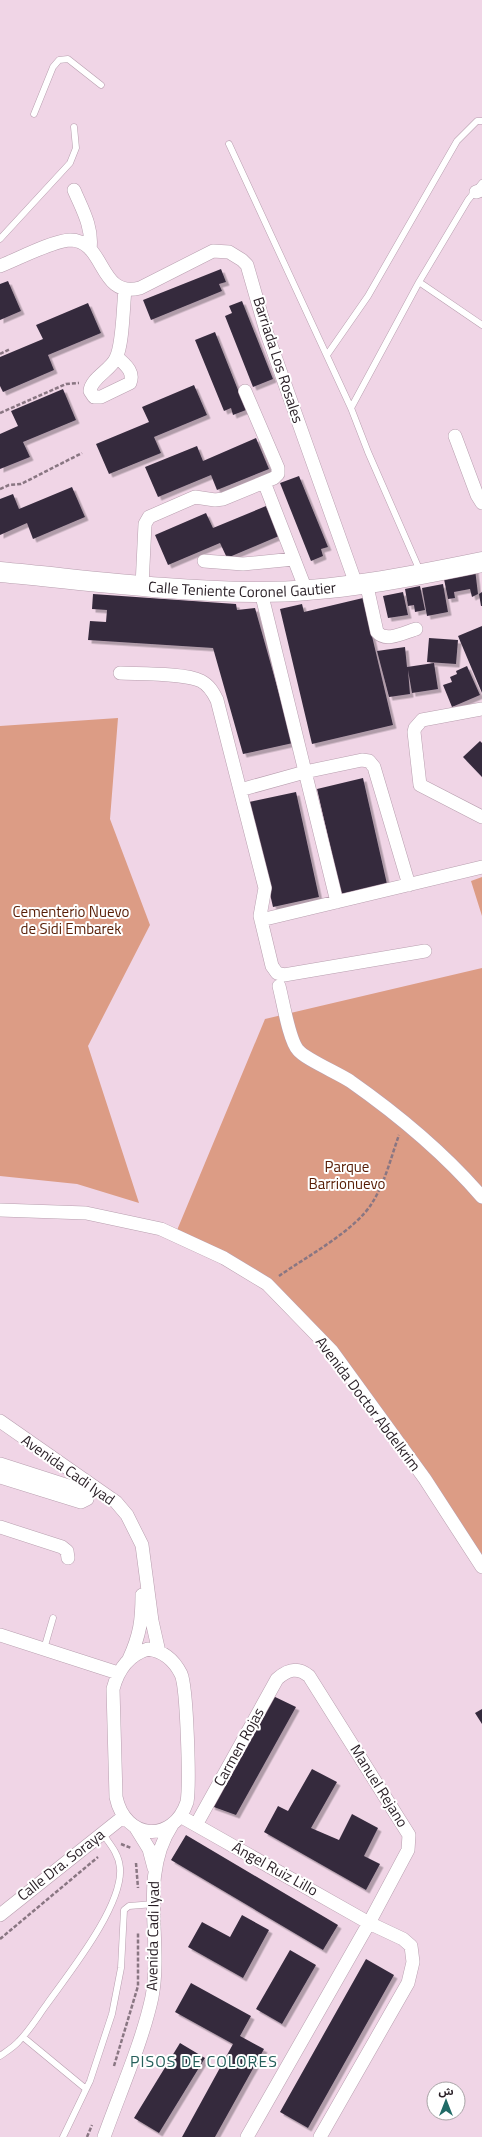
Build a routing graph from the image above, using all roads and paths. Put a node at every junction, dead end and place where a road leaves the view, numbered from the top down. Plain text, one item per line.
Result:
1 (100, 85) dead end
2 (34, 114) dead end
3 (482, 121) edge
4 (74, 127) dead end
5 (229, 144) dead end
6 (480, 188) edge
7 (74, 190) dead end
8 (0, 239) edge
9 (90, 249) junction
10 (0, 266) edge
11 (419, 282) junction
12 (125, 290) junction
13 (482, 325) edge
14 (10, 349) dead end
15 (0, 354) edge
16 (327, 355) junction
17 (117, 357) junction
18 (91, 386) junction
19 (245, 391) dead end
20 (351, 408) junction
21 (0, 413) edge
22 (454, 436) dead end
23 (82, 452) dead end
24 (264, 482) junction
25 (0, 489) edge
26 (482, 503) edge
27 (294, 559) junction
28 (204, 561) dead end
29 (482, 562) edge
30 (0, 572) edge
31 (422, 574) junction
32 (361, 583) junction
33 (142, 586) junction
34 (306, 590) junction
35 (260, 592) junction
36 (416, 629) dead end
37 (120, 673) dead end
38 (482, 709) edge
39 (305, 772) junction
40 (240, 790) junction
41 (482, 817) edge
42 (482, 867) edge
43 (409, 885) junction
44 (337, 902) junction
45 (261, 920) junction
46 (424, 951) dead end
47 (279, 986) dead end
48 (404, 1123) junction
49 (482, 1197) edge
50 (0, 1210) edge
51 (267, 1284) junction
52 (0, 1421) edge
53 (0, 1464) edge
54 (0, 1477) edge
55 (0, 1528) edge
56 (142, 1545) junction
57 (68, 1558) dead end
58 (482, 1567) edge
59 (53, 1618) dead end
60 (0, 1635) edge
61 (44, 1649) junction
62 (159, 1652) junction
63 (129, 1659) junction
64 (285, 1671) joint
65 (118, 1673) junction
66 (123, 1817) junction
67 (177, 1819) junction
68 (196, 1825) junction
69 (136, 1828) junction
70 (102, 1833) junction
71 (111, 1846) junction
72 (134, 1849) dead end
73 (135, 1856) dead end
74 (154, 1871) junction
75 (154, 1904) junction
76 (138, 1905) junction
77 (0, 1915) edge
78 (369, 1923) junction
79 (0, 1939) edge
80 (23, 2037) junction
81 (0, 2056) edge
82 (112, 2072) dead end
83 (86, 2089) junction
84 (92, 2122) dead end
85 (64, 2137) edge
86 (87, 2137) edge
87 (104, 2137) edge
88 (247, 2137) edge
89 (320, 2137) edge

1 - 2 lane
3 - 16 lane
4 - 8 lane
5 - 16 lane
6 - 11 lane
7 - 9 street
9 - 10 street
9 - 12 street
11 - 13 lane
11 - 20 lane
12 - 17 street
12 - 32 street, Barriada Los Rosales
14 - 15 path
16 - 20 lane
17 - 18 street
17 - 18 street
18 - 21 path
19 - 24 street
20 - 31 lane
22 - 26 street
23 - 25 path
24 - 27 street
24 - 33 street
27 - 28 street
27 - 34 street
29 - 31 main road, Calle Teniente Coronel Gautier
30 - 33 main road, Calle Teniente Coronel Gautier
31 - 32 main road, Calle Teniente Coronel Gautier
32 - 34 main road, Calle Teniente Coronel Gautier
32 - 36 street, Barriada Los Rosales
33 - 35 main road, Calle Teniente Coronel Gautier
34 - 35 main road, Calle Teniente Coronel Gautier
35 - 39 street
37 - 40 street
38 - 41 street
39 - 40 street
39 - 43 street
39 - 44 street
40 - 45 street
42 - 43 street
43 - 44 street
44 - 45 street
45 - 46 street
47 - 48 street
48 - 49 street
48 - 51 path
50 - 51 street, Avenida Doctor Abdelkrim
51 - 58 street, Avenida Doctor Abdelkrim
52 - 56 street, Avenida Cadi Iyad
53 - 54 street
55 - 57 street
56 - 62 street, Avenida Cadi Iyad
56 - 63 street, Avenida Cadi Iyad
59 - 61 lane
60 - 61 street
61 - 65 street
62 - 63 street
62 - 67 street, Avenida Cadi Iyad
63 - 65 street
64 - 68 street, Carmen Rojas
64 - 78 street, Manuel Rejano
65 - 66 street
66 - 69 street
66 - 70 street, Calle Dra. Soraya
67 - 68 street, Ángel Ruiz Lillo
67 - 69 street
67 - 74 street, Avenida Cadi Iyad
68 - 78 street, Ángel Ruiz Lillo
69 - 74 street, Avenida Cadi Iyad
70 - 71 lane
70 - 77 street, Calle Dra. Soraya
71 - 72 path
71 - 79 path
71 - 80 lane
73 - 76 path
74 - 75 street, Avenida Cadi Iyad
75 - 76 lane
75 - 87 street, Avenida Cadi Iyad
76 - 82 path
76 - 83 lane
78 - 88 street, Manuel Rejano
78 - 89 street, Ángel Ruiz Lillo
80 - 81 lane
80 - 83 lane
83 - 85 lane
84 - 86 path

